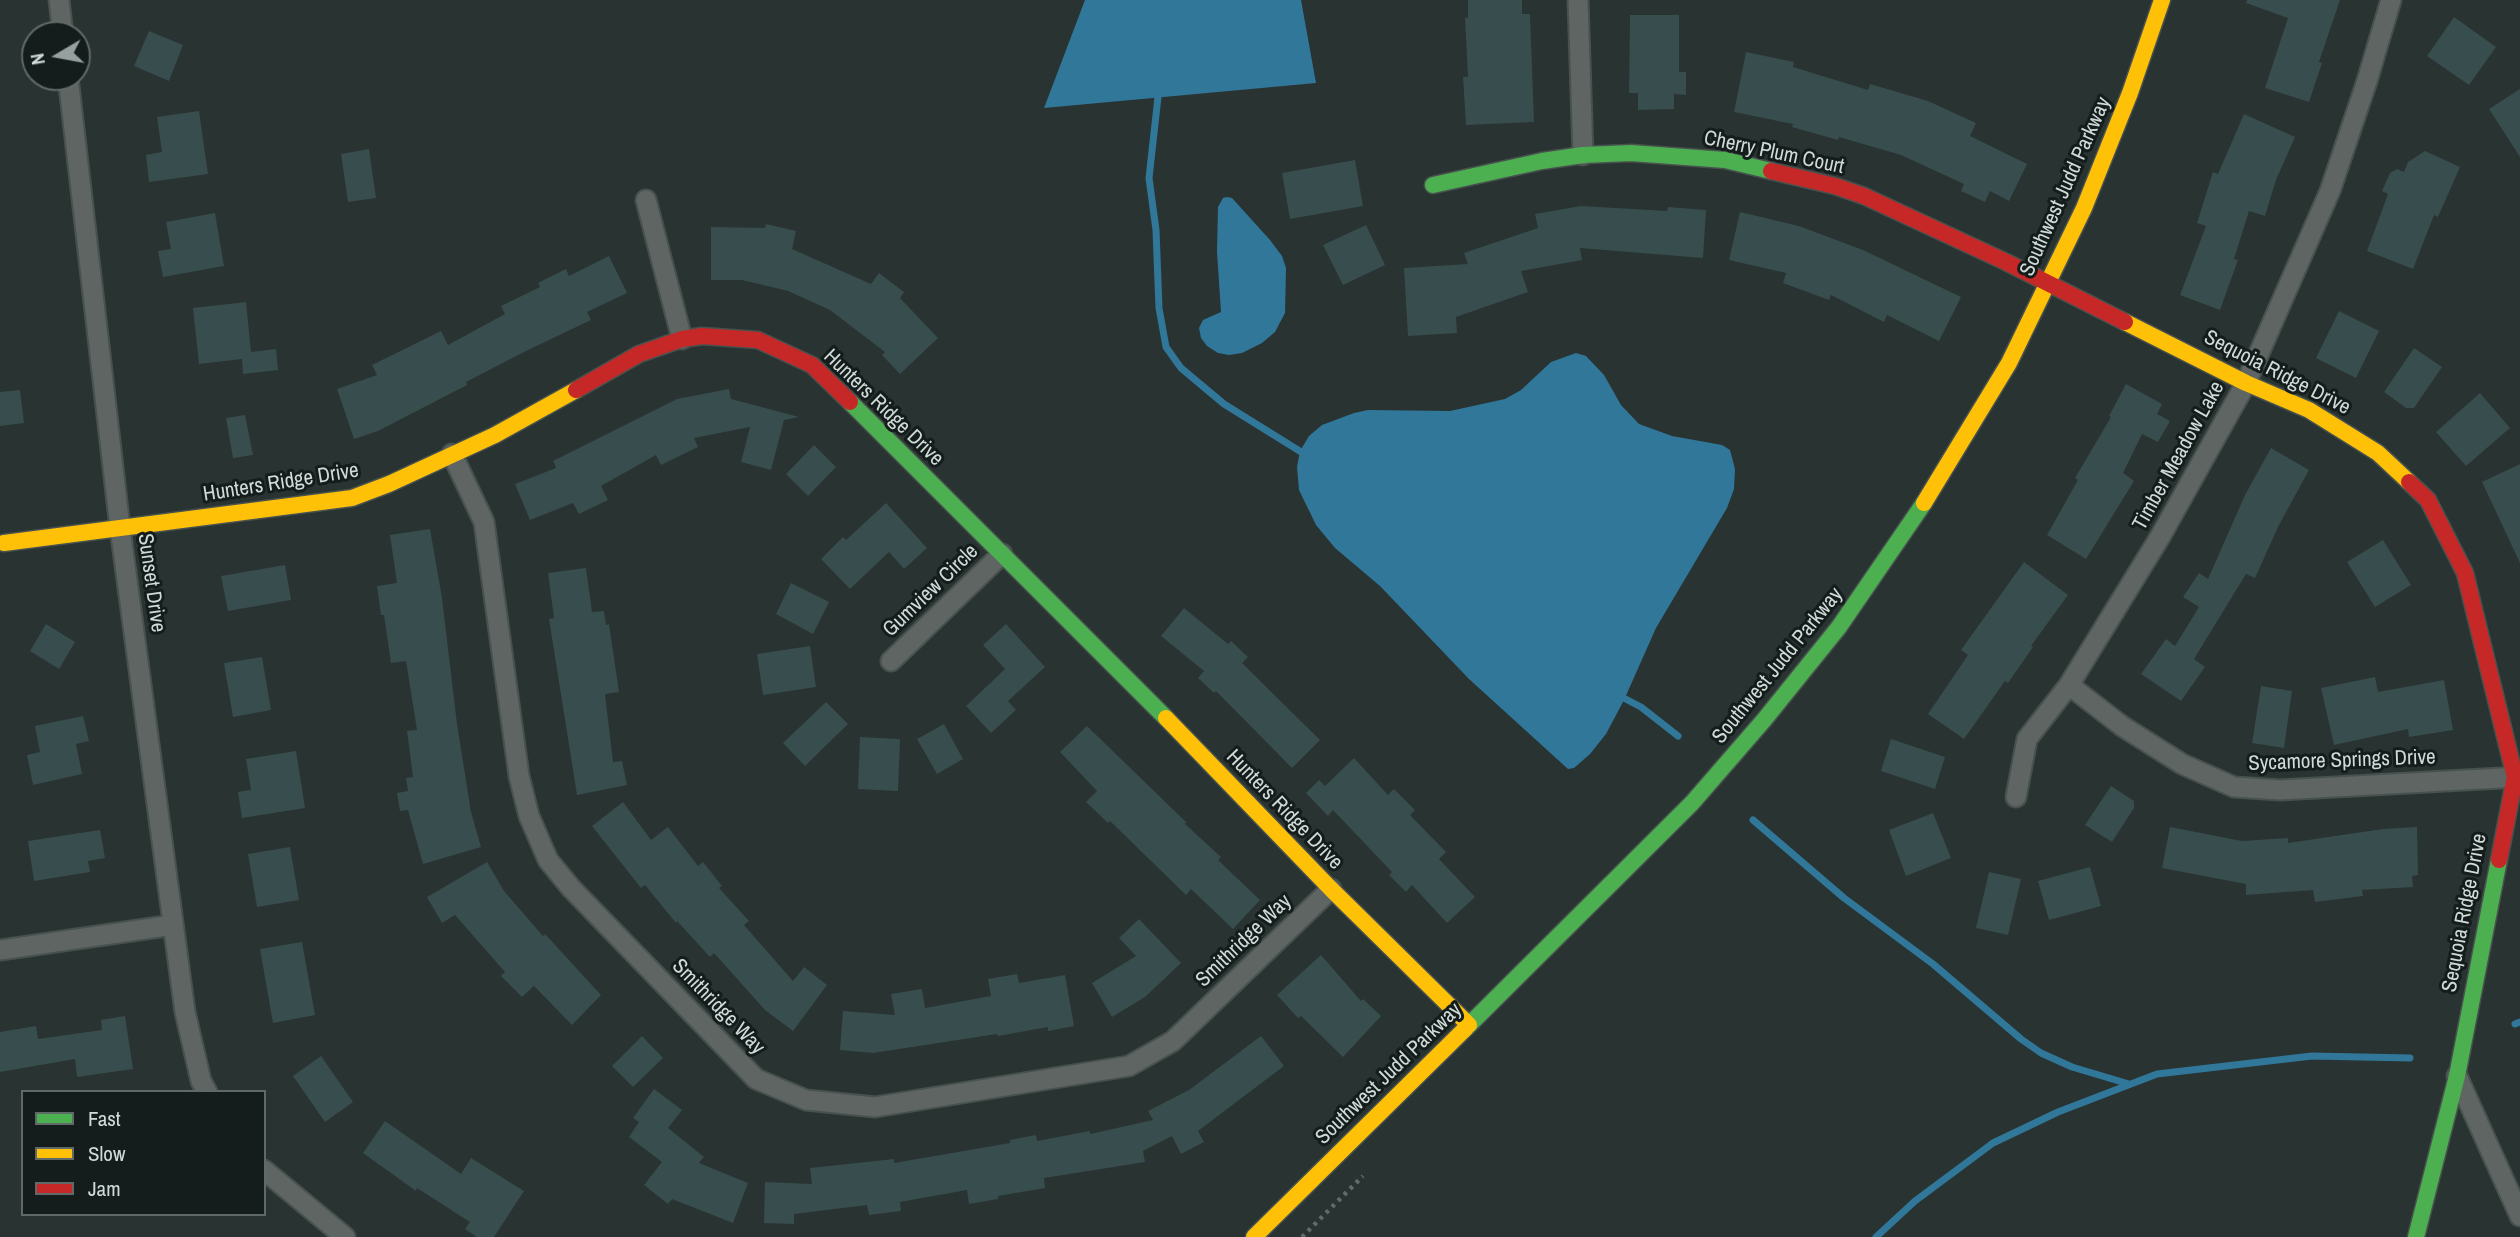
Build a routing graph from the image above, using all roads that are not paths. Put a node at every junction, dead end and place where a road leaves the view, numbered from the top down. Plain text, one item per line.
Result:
1 (59, 0) edge
2 (1578, 0) edge
3 (2162, 0) edge
4 (2391, 0) edge
5 (61, 21) edge
6 (70, 91) edge
7 (1583, 155) junction
8 (1433, 185) dead end
9 (646, 200) dead end
10 (2049, 282) junction
11 (682, 339) junction
12 (2246, 383) junction
13 (452, 454) junction
14 (120, 528) junction
15 (5, 543) dead end
16 (1002, 554) junction
17 (891, 661) dead end
18 (2069, 685) junction
19 (2517, 777) edge
20 (2016, 797) dead end
21 (1331, 890) junction
22 (173, 925) junction
23 (0, 950) edge
24 (1469, 1025) junction
25 (2457, 1076) junction
26 (206, 1090) edge
27 (266, 1172) edge
28 (2520, 1216) edge
29 (345, 1237) edge
30 (1254, 1237) edge
31 (2416, 1237) edge

1 - 5 street
2 - 7 street
3 - 10 main road, Southwest Judd Parkway
4 - 12 street, Timber Meadow Lake
6 - 14 street, Sunset Drive
7 - 8 main road, Cherry Plum Court
7 - 10 main road, Cherry Plum Court
9 - 11 street
10 - 12 main road, Sequoia Ridge Drive
10 - 24 main road, Southwest Judd Parkway
11 - 13 main road, Hunters Ridge Drive
11 - 16 main road, Hunters Ridge Drive
12 - 18 street, Timber Meadow Lake
12 - 19 main road, Sequoia Ridge Drive
13 - 14 main road, Hunters Ridge Drive
13 - 21 street, Smithridge Way
14 - 15 main road, Hunters Ridge Drive
14 - 22 street, Sunset Drive
16 - 17 street, Gumview Circle
16 - 21 main road, Hunters Ridge Drive
18 - 19 street, Sycamore Springs Drive
18 - 20 street, Timber Meadow Lake
19 - 25 main road, Sequoia Ridge Drive
21 - 24 main road, Hunters Ridge Drive
22 - 23 street
22 - 26 street, Sunset Drive
24 - 30 main road, Southwest Judd Parkway
25 - 28 street
25 - 31 main road, Sequoia Ridge Drive
27 - 29 street

